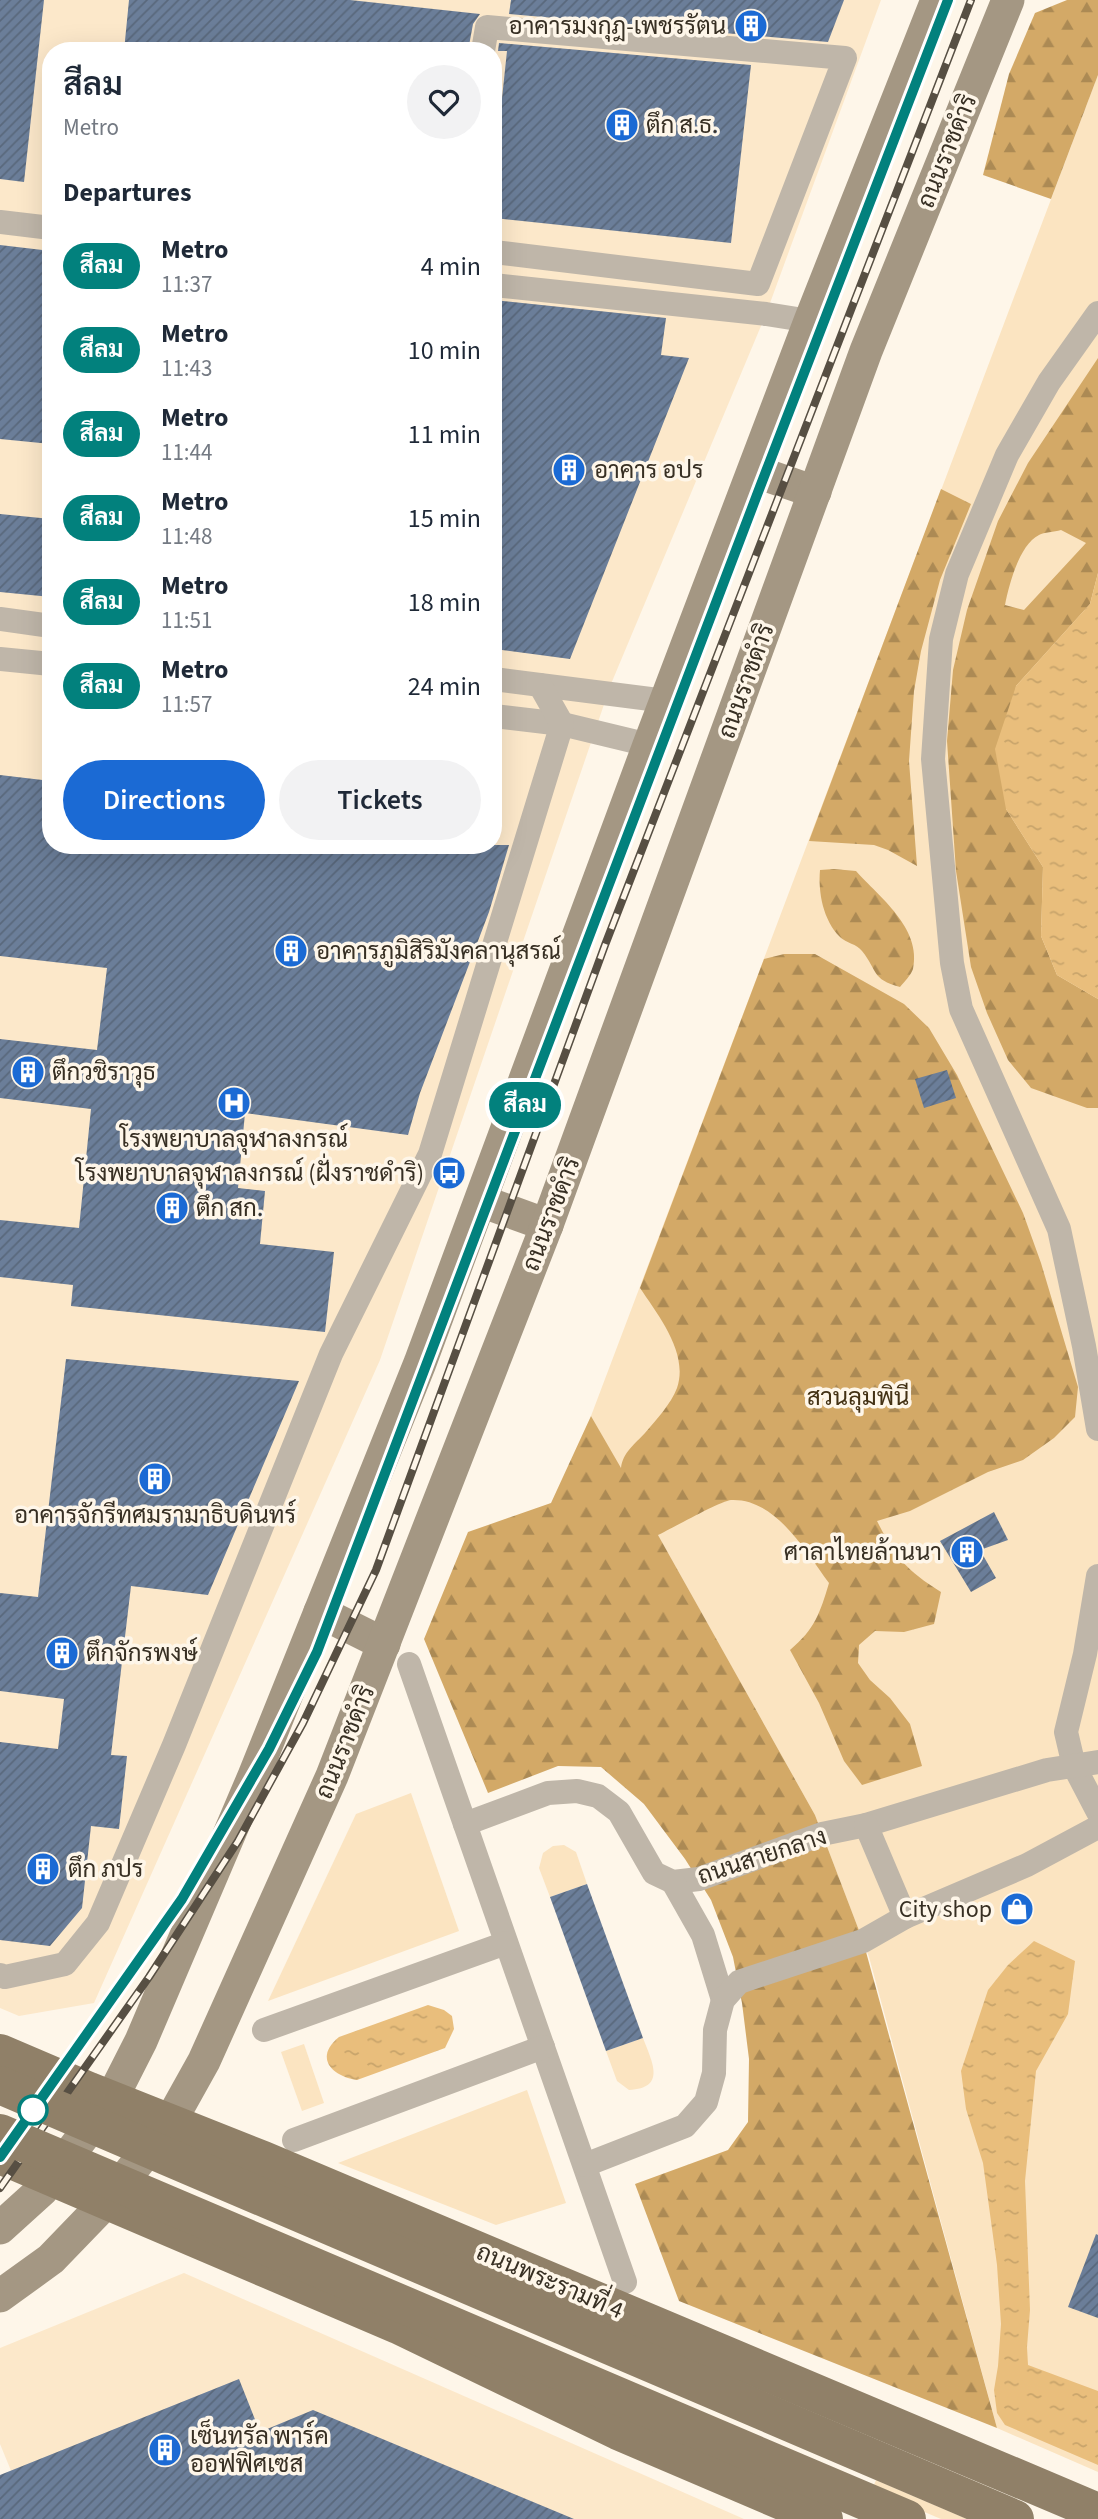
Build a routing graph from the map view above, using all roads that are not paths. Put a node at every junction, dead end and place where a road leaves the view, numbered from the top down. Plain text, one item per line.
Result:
1 (937, 0) edge
2 (1009, 1) edge
3 (484, 40) edge
4 (0, 222) edge
5 (42, 227) edge
6 (502, 253) edge
7 (502, 286) edge
8 (1098, 313) edge
9 (810, 321) junction
10 (754, 471) junction
11 (815, 492) junction
12 (0, 619) edge
13 (42, 625) edge
14 (0, 659) edge
15 (42, 663) edge
16 (502, 681) edge
17 (540, 685) junction
18 (666, 701) junction
19 (502, 717) edge
20 (562, 724) junction
21 (649, 745) junction
22 (481, 1201) junction
23 (547, 1225) junction
24 (1098, 1429) edge
25 (1098, 1576) edge
26 (320, 1612) junction
27 (397, 1654) junction
28 (1086, 1764) edge
29 (1098, 1812) edge
30 (465, 1824) junction
31 (866, 1825) junction
32 (1098, 1827) edge
33 (673, 1882) junction
34 (905, 1917) junction
35 (506, 1943) junction
36 (0, 1975) edge
37 (723, 2000) junction
38 (264, 2030) dead end
39 (543, 2048) junction
40 (0, 2053) edge
41 (0, 2085) edge
42 (111, 2100) junction
43 (170, 2122) junction
44 (0, 2133) edge
45 (294, 2140) dead end
46 (0, 2155) edge
47 (585, 2165) junction
48 (53, 2177) junction
49 (107, 2201) junction
50 (0, 2228) edge
51 (625, 2282) dead end
52 (0, 2296) edge
53 (761, 2370) junction
54 (722, 2475) junction
55 (1098, 2512) edge
56 (824, 2519) edge
57 (907, 2519) edge
58 (1015, 2519) edge

1 - 9 main road
2 - 11 main road, ถนนราชดำริ
3 - 6 street
4 - 5 street
7 - 9 street
8 - 24 street
9 - 10 main road
10 - 11 main road
10 - 18 main road
11 - 23 main road, ถนนราชดำริ
12 - 13 street
14 - 15 street
16 - 17 street
17 - 18 street
17 - 20 street
18 - 21 main road
19 - 20 street
20 - 21 street
20 - 36 street
21 - 22 main road
22 - 23 main road
22 - 26 main road
23 - 27 main road, ถนนราชดำริ
25 - 28 street
26 - 27 main road
26 - 42 main road
27 - 30 street
27 - 43 main road, ถนนราชดำริ
28 - 29 street
28 - 31 street, ถนนสายกลาง
30 - 33 street, ถนนสายกลาง
30 - 35 street
31 - 33 street, ถนนสายกลาง
31 - 34 street
32 - 34 street
33 - 37 street
34 - 37 street
35 - 38 street
35 - 39 street
37 - 47 street
39 - 45 street
39 - 47 street
40 - 42 main road, ถนนพระรามที่ 4
41 - 58 main road, ถนนพระรามที่ 4, bridge
42 - 43 main road, ถนนพระรามที่ 4
42 - 48 main road
43 - 49 main road, ถนนราชดำริ
43 - 53 main road, ถนนพระรามที่ 4
44 - 57 main road, bridge
46 - 48 main road
47 - 51 street
48 - 49 main road
48 - 50 main road
49 - 52 main road, ถนนราชดำริ
49 - 54 main road
53 - 54 main road
53 - 55 main road, ถนนพระรามที่ 4
54 - 56 main road

